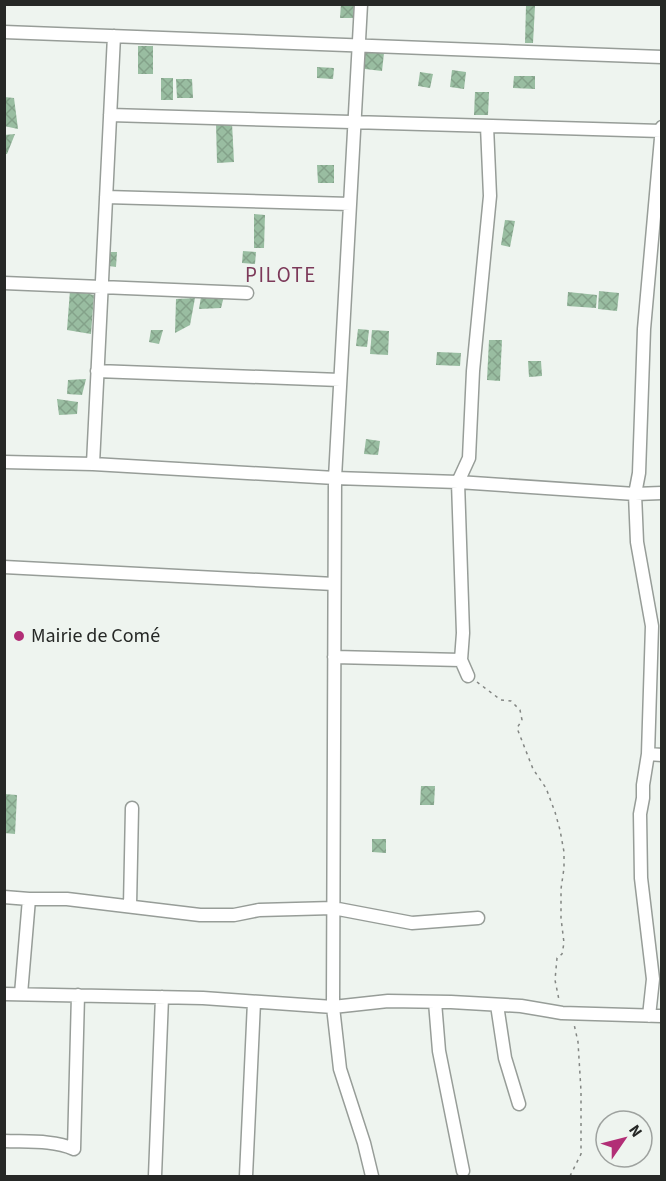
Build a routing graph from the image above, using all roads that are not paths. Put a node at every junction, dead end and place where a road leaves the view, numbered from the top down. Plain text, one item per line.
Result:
1 (361, 4) edge
2 (4, 32) edge
3 (114, 36) junction
4 (359, 45) junction
5 (662, 57) edge
6 (110, 115) junction
7 (355, 122) junction
8 (487, 126) junction
9 (661, 129) edge
10 (106, 197) junction
11 (350, 204) junction
12 (4, 283) edge
13 (102, 287) junction
14 (247, 293) dead end
15 (98, 371) junction
16 (340, 381) junction
17 (4, 462) edge
18 (93, 464) junction
19 (335, 478) junction
20 (458, 483) junction
21 (662, 493) edge
22 (635, 494) junction
23 (4, 567) edge
24 (334, 584) junction
25 (334, 657) junction
26 (461, 660) junction
27 (468, 676) road end
28 (648, 754) junction
29 (662, 755) edge
30 (132, 808) dead end
31 (4, 897) edge
32 (29, 899) junction
33 (130, 906) junction
34 (333, 908) junction
35 (478, 918) dead end
36 (4, 994) edge
37 (21, 994) junction
38 (78, 995) junction
39 (162, 997) junction
40 (254, 1002) junction
41 (435, 1002) junction
42 (497, 1005) junction
43 (333, 1007) junction
44 (655, 1016) edge
45 (519, 1104) dead end
46 (4, 1141) edge
47 (463, 1171) dead end
48 (155, 1176) edge
49 (246, 1176) edge
50 (372, 1176) edge

1 - 4 street
2 - 3 street
3 - 4 street
3 - 6 street
4 - 5 street
4 - 7 street
6 - 7 street
6 - 10 street
7 - 8 street
7 - 11 street
8 - 9 street
8 - 20 street
9 - 22 street
10 - 11 street
10 - 13 street
11 - 16 street
12 - 13 street
13 - 14 street
13 - 15 street
15 - 16 street
15 - 18 street
16 - 19 street
17 - 18 street
18 - 19 street
19 - 20 street
19 - 24 street
20 - 22 street
20 - 26 street
21 - 22 street
22 - 28 street
23 - 24 street
24 - 25 street
25 - 26 street
25 - 34 street
26 - 27 street
28 - 29 street
28 - 44 street
30 - 33 street
31 - 32 street
32 - 33 street
32 - 37 street
33 - 34 street
34 - 35 street
34 - 43 street
36 - 37 street
37 - 38 street
38 - 39 street
38 - 46 street
39 - 40 street
39 - 48 street
40 - 43 street
40 - 49 street
41 - 42 street
41 - 43 street
41 - 47 street
42 - 44 street
42 - 45 street
43 - 50 street

